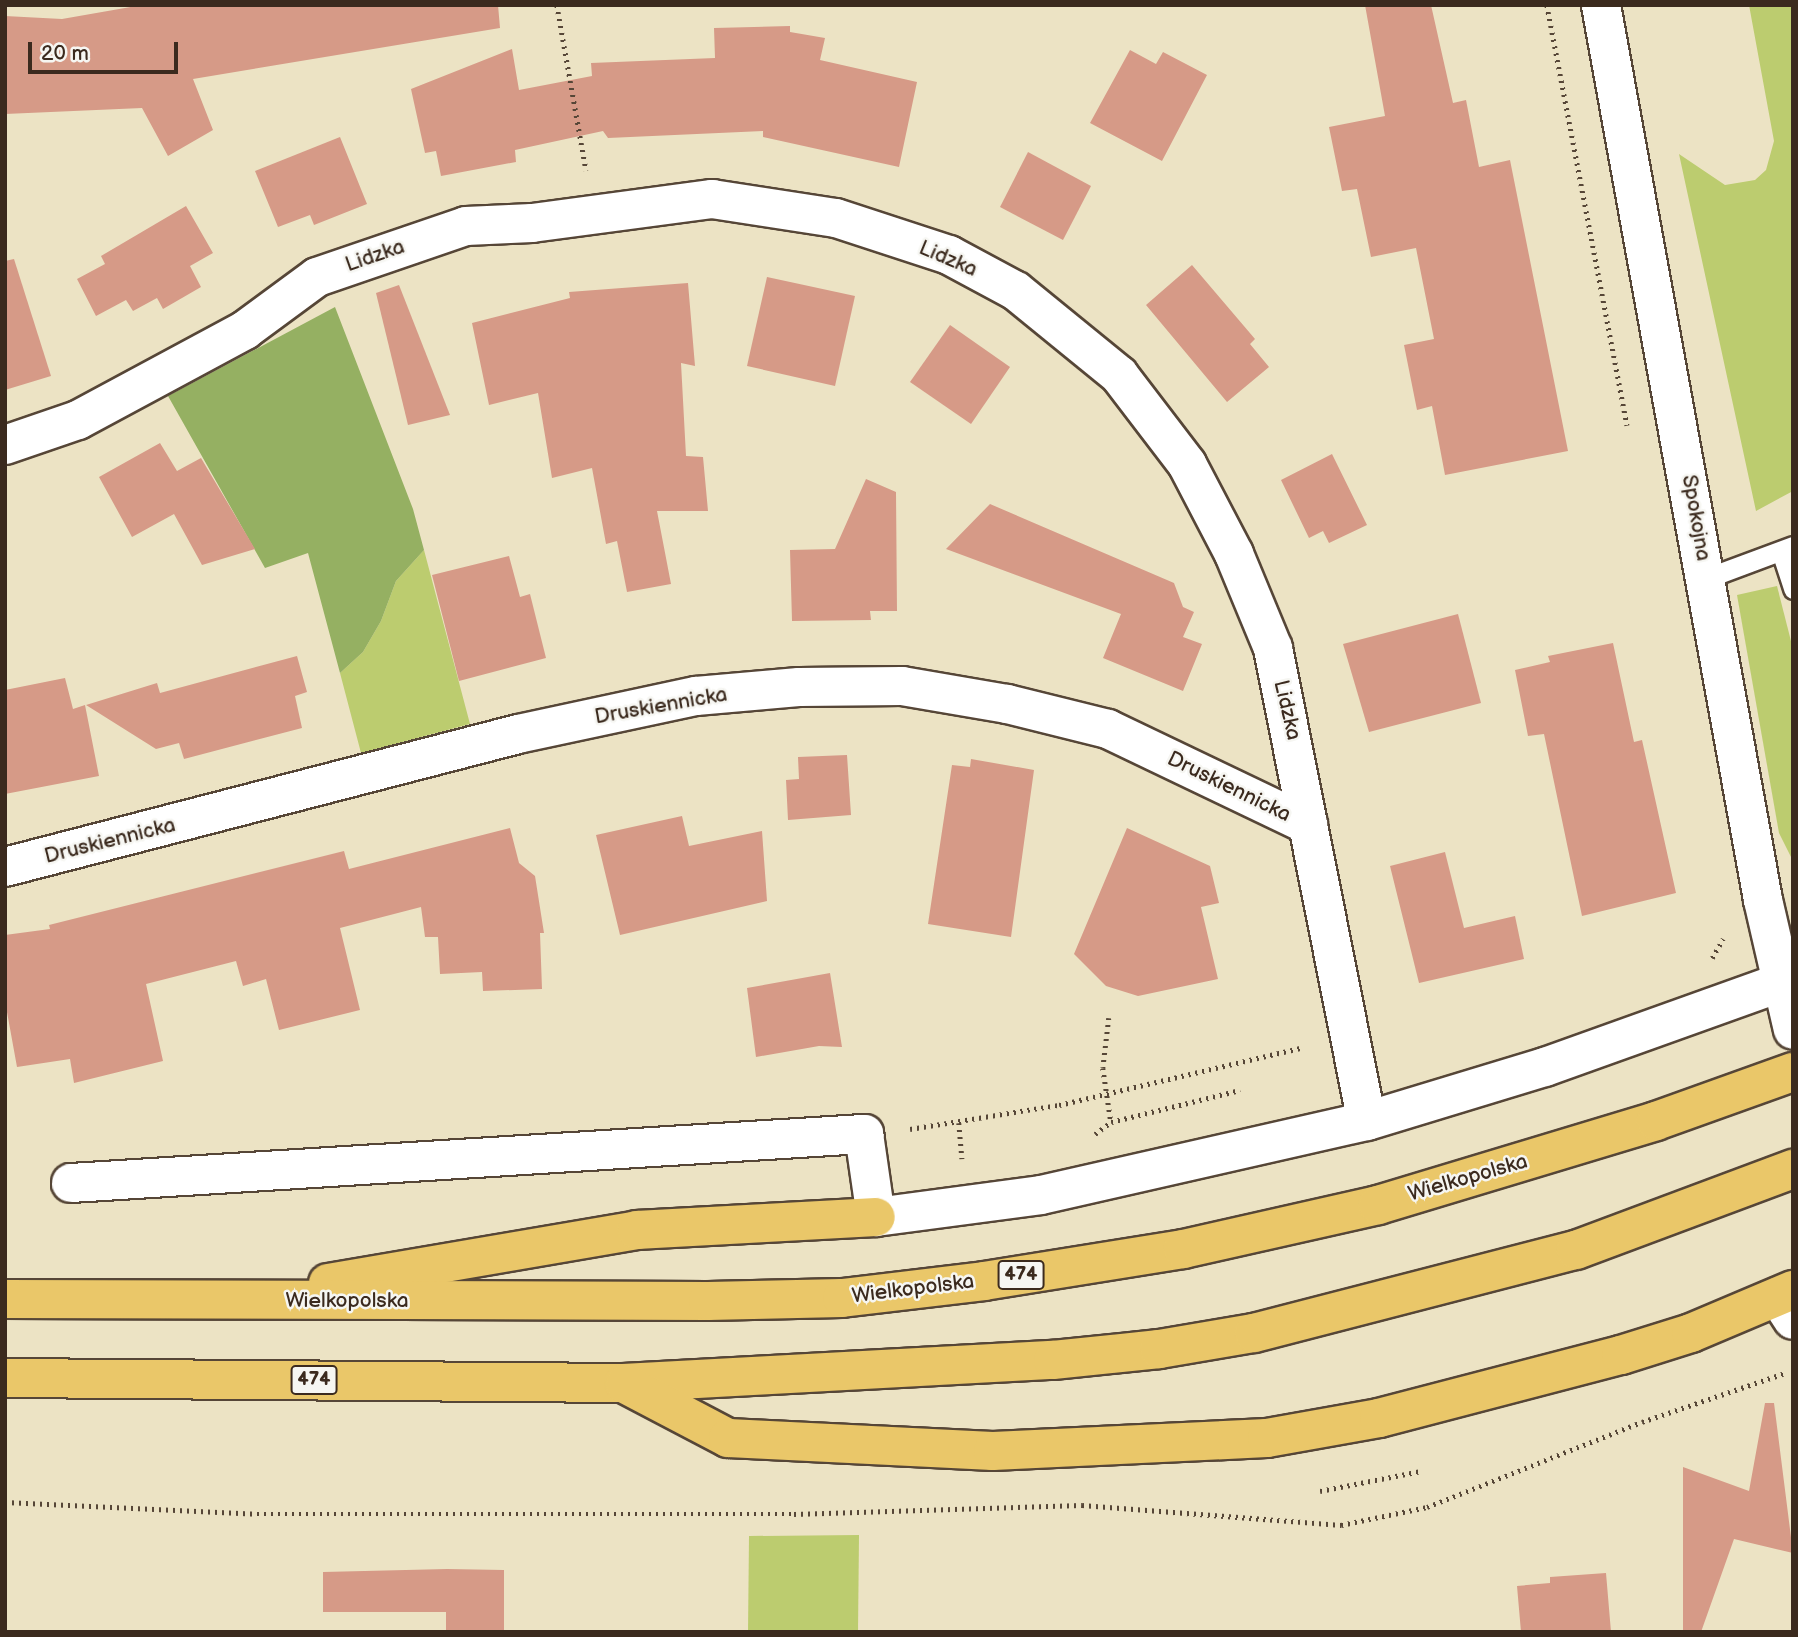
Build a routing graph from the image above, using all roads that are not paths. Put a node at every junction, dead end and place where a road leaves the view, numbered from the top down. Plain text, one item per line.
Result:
1 (1601, 5) edge
2 (5, 444) edge
3 (1787, 549) edge
4 (1707, 578) junction
5 (1793, 589) edge
6 (1308, 825) junction
7 (5, 867) edge
8 (1787, 981) edge
9 (1793, 1030) edge
10 (1793, 1072) edge
11 (1367, 1121) junction
12 (1793, 1169) edge
13 (71, 1183) dead end
14 (876, 1217) junction
15 (5, 1299) edge
16 (223, 1301) junction
17 (1788, 1303) edge
18 (5, 1378) edge
19 (623, 1383) junction

1 - 4 street, Spokojna
2 - 6 street, Lidzka
3 - 4 lane
3 - 5 lane
4 - 8 street, Spokojna
6 - 7 street, Druskiennicka
6 - 11 street, Lidzka
8 - 9 street, Spokojna
8 - 11 street
10 - 16 main road, Wielkopolska / 474
11 - 14 street
12 - 19 main road, 474
13 - 14 street
14 - 16 main road
15 - 16 main road, Wielkopolska / 474
17 - 19 main road
18 - 19 main road, 474

